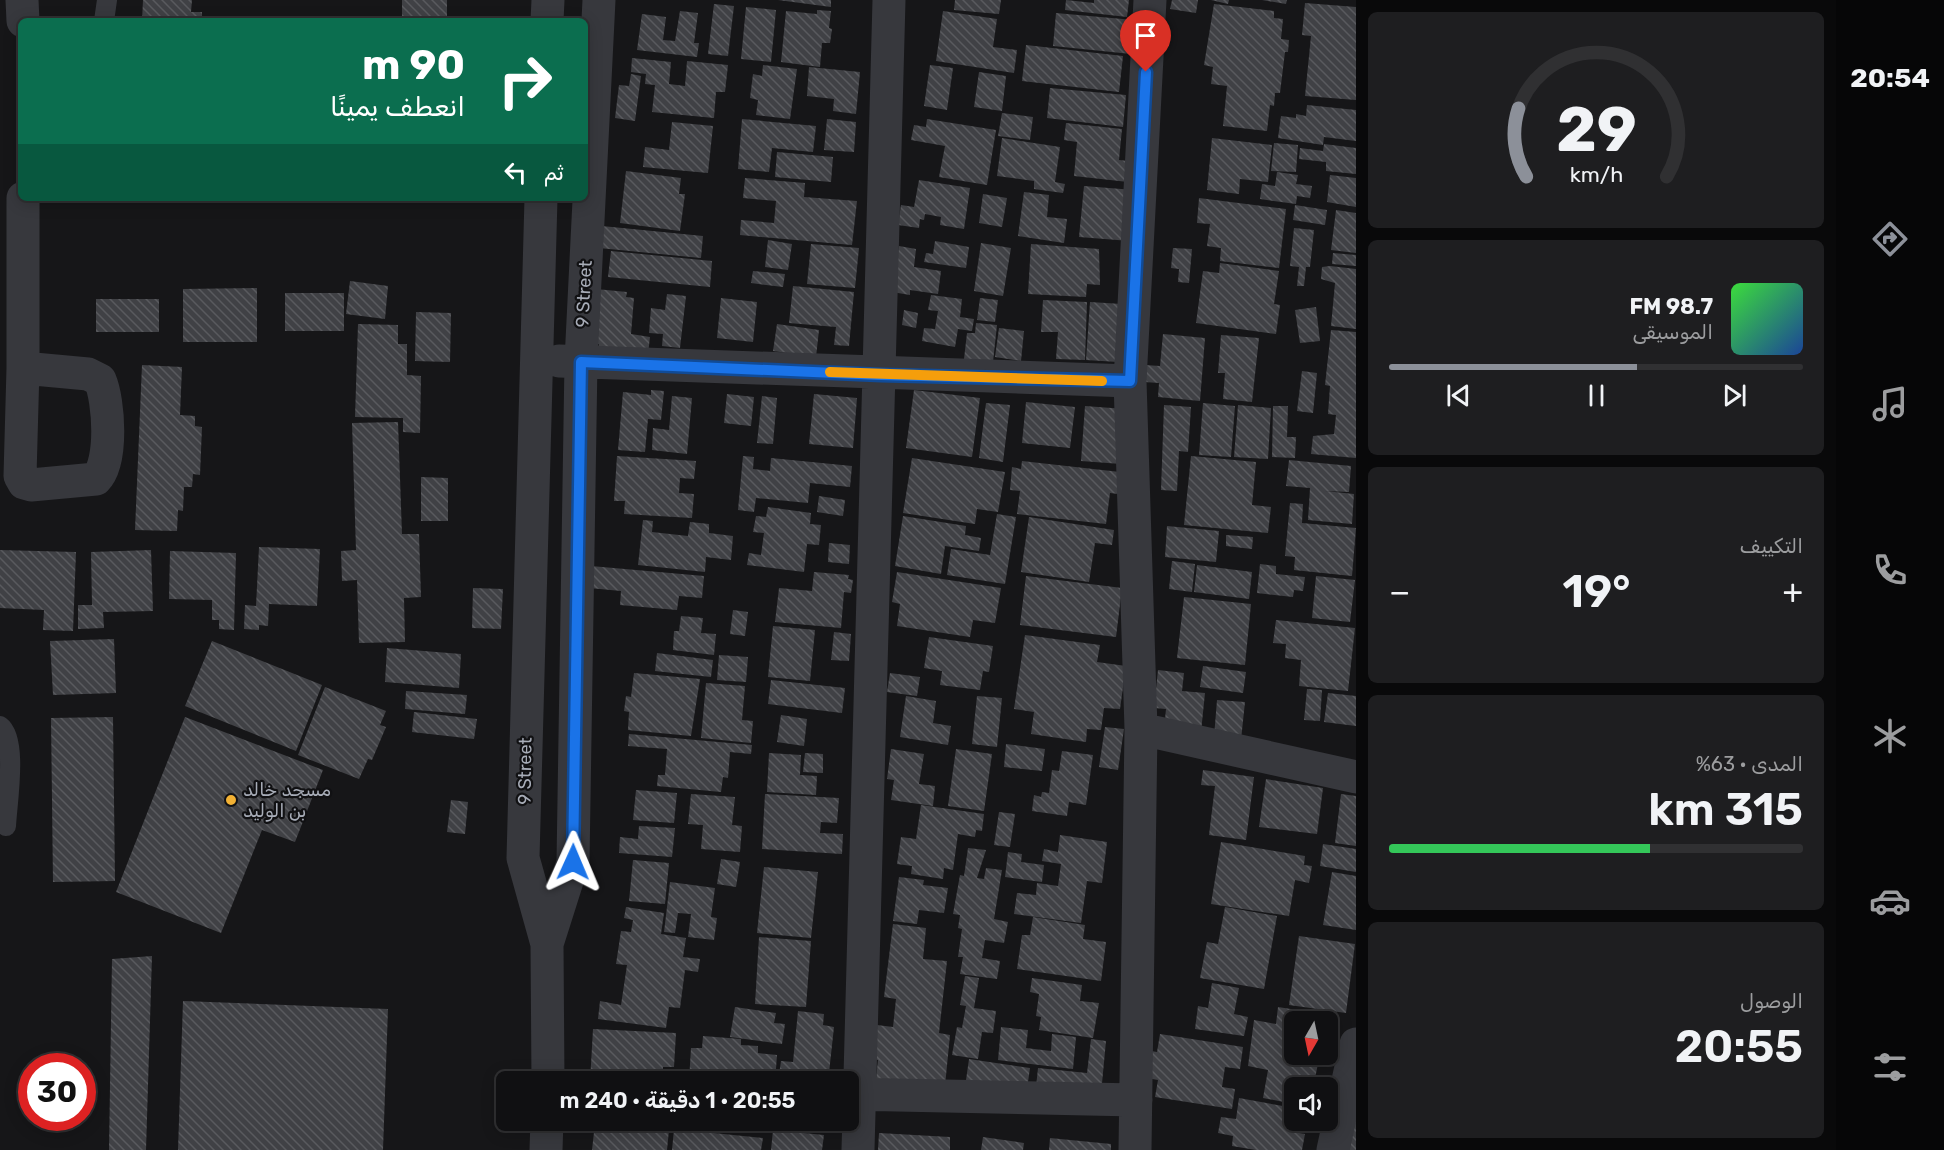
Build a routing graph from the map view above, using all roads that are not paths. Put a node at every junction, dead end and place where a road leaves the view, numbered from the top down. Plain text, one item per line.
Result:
1 (22, 0) edge
2 (107, 0) edge
3 (548, 0) edge
4 (599, 0) edge
5 (890, 0) edge
6 (1150, 0) edge
7 (22, 18) edge
8 (104, 18) edge
9 (548, 18) edge
10 (23, 201) edge
11 (541, 201) edge
12 (535, 361) junction
13 (581, 362) junction
14 (23, 368) dead end
15 (881, 375) junction
16 (1130, 381) junction
17 (0, 726) edge
18 (1141, 729) junction
19 (1356, 777) edge
20 (6, 826) dead end
21 (548, 944) junction
22 (1356, 1044) edge
23 (548, 1071) edge
24 (855, 1071) edge
25 (859, 1094) edge
26 (1136, 1100) junction
27 (547, 1131) edge
28 (857, 1131) edge
29 (546, 1150) edge
30 (858, 1150) edge
31 (1135, 1150) edge
32 (1333, 1150) edge

1 - 7 street
2 - 8 lane
3 - 9 street
4 - 13 street, 9 Street
5 - 15 street
6 - 16 street
10 - 14 street
11 - 12 street, 9 Street
12 - 13 street
12 - 21 street, 9 Street
13 - 15 street
13 - 21 street, 9 Street
15 - 16 street
15 - 24 street
16 - 18 street
17 - 20 lane
18 - 19 street
18 - 26 street
21 - 23 street, 9 Street
22 - 32 street
25 - 26 street
26 - 31 street
27 - 29 street
28 - 30 street

